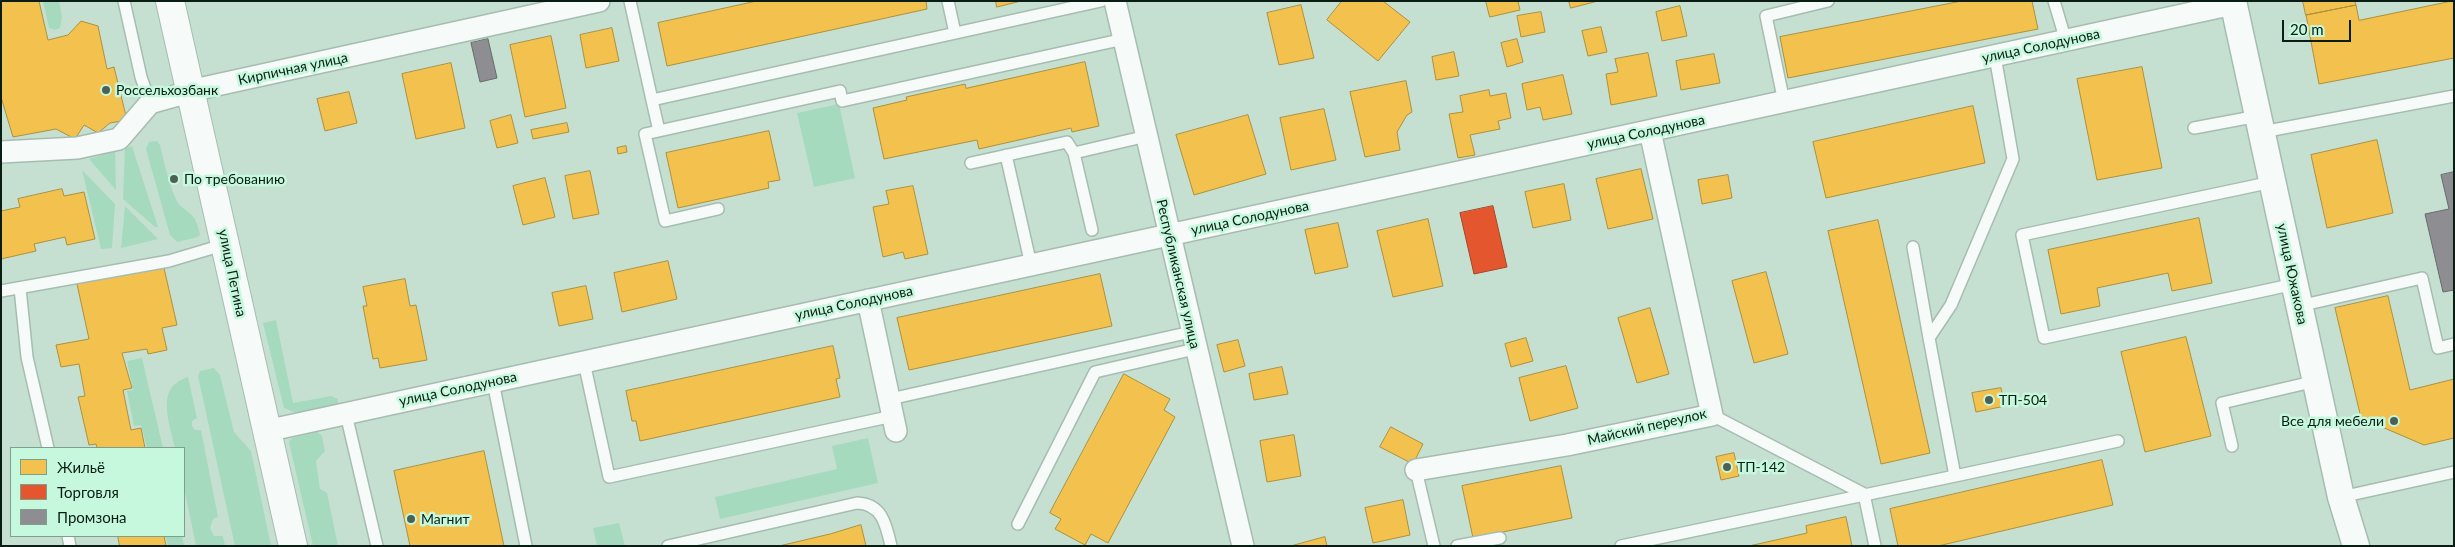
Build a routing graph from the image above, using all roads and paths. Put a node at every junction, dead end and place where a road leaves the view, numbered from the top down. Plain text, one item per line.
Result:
1 (124, 1) edge
2 (170, 1) edge
3 (599, 1) edge
4 (630, 1) edge
5 (948, 1) edge
6 (1101, 1) edge
7 (1115, 1) edge
8 (1828, 1) edge
9 (2054, 1) edge
10 (2233, 3) edge
11 (554, 6) edge
12 (955, 33) junction
13 (1124, 39) junction
14 (2066, 40) junction
15 (1995, 56) junction
16 (190, 92) junction
17 (2454, 96) edge
18 (652, 100) junction
19 (1784, 102) junction
20 (150, 103) junction
21 (2260, 124) junction
22 (2194, 128) dead end
23 (659, 131) junction
24 (1650, 131) junction
25 (1147, 136) junction
26 (1, 152) edge
27 (1074, 153) junction
28 (1006, 156) junction
29 (972, 163) dead end
30 (2272, 182) junction
31 (718, 209) dead end
32 (1092, 230) dead end
33 (1170, 235) junction
34 (226, 244) junction
35 (1913, 247) dead end
36 (1031, 265) junction
37 (20, 288) junction
38 (1, 291) edge
39 (2297, 295) junction
40 (868, 300) junction
41 (1929, 338) junction
42 (1193, 340) junction
43 (2454, 344) edge
44 (584, 362) junction
45 (2316, 381) junction
46 (493, 382) junction
47 (346, 414) junction
48 (893, 415) junction
49 (1712, 415) junction
50 (266, 431) junction
51 (2118, 441) dead end
52 (2232, 446) dead end
53 (48, 447) edge
54 (1416, 470) joint
55 (2454, 472) edge
56 (1955, 476) junction
57 (1864, 494) junction
58 (2341, 497) junction
59 (1018, 524) dead end
60 (1500, 538) dead end
61 (293, 546) edge
62 (377, 546) edge
63 (526, 546) edge
64 (668, 546) edge
65 (891, 546) edge
66 (1243, 546) edge
67 (1434, 546) edge
68 (1457, 546) edge
69 (1621, 546) edge
70 (1875, 546) edge
71 (2356, 546) edge

1 - 20 lane
2 - 16 main road, улица Петина
3 - 11 street, Кирпичная улица
4 - 18 lane
5 - 12 lane
6 - 12 lane
7 - 13 street, Республиканская улица
8 - 19 lane
9 - 14 lane
10 - 14 street, улица Солодунова
10 - 21 street, улица Южакова
11 - 16 street, Кирпичная улица
12 - 18 lane
13 - 23 lane
13 - 25 street, Республиканская улица
14 - 15 street, улица Солодунова
15 - 19 street, улица Солодунова
15 - 41 lane
16 - 20 street, Кирпичная улица
16 - 34 main road, улица Петина
17 - 21 lane
18 - 23 lane
19 - 24 street, улица Солодунова
20 - 26 street
21 - 22 lane
21 - 30 street, улица Южакова
23 - 31 lane
24 - 33 street, улица Солодунова
24 - 49 street, Майский переулок
25 - 27 lane
25 - 33 street, Республиканская улица
27 - 28 lane
27 - 32 lane
28 - 29 lane
28 - 36 lane
30 - 39 street, улица Южакова
30 - 39 lane
33 - 36 street, улица Солодунова
33 - 42 street, Республиканская улица
34 - 37 lane
34 - 50 main road, улица Петина
35 - 41 lane
36 - 40 street, улица Солодунова
37 - 38 lane
37 - 53 lane
39 - 43 lane
39 - 45 street, улица Южакова
40 - 44 street, улица Солодунова
40 - 48 street
41 - 56 lane
42 - 48 lane
42 - 59 lane
42 - 66 street, Республиканская улица
44 - 46 street, улица Солодунова
44 - 48 lane
45 - 52 lane
45 - 58 street, улица Южакова
46 - 47 street, улица Солодунова
46 - 63 lane
47 - 50 street, улица Солодунова
47 - 62 lane
49 - 54 street, Майский переулок
49 - 57 lane
50 - 61 main road, улица Петина
51 - 56 lane
54 - 67 lane
55 - 58 lane
56 - 57 lane
57 - 69 lane
57 - 70 lane
58 - 71 street, улица Южакова
60 - 68 lane
64 - 65 lane

